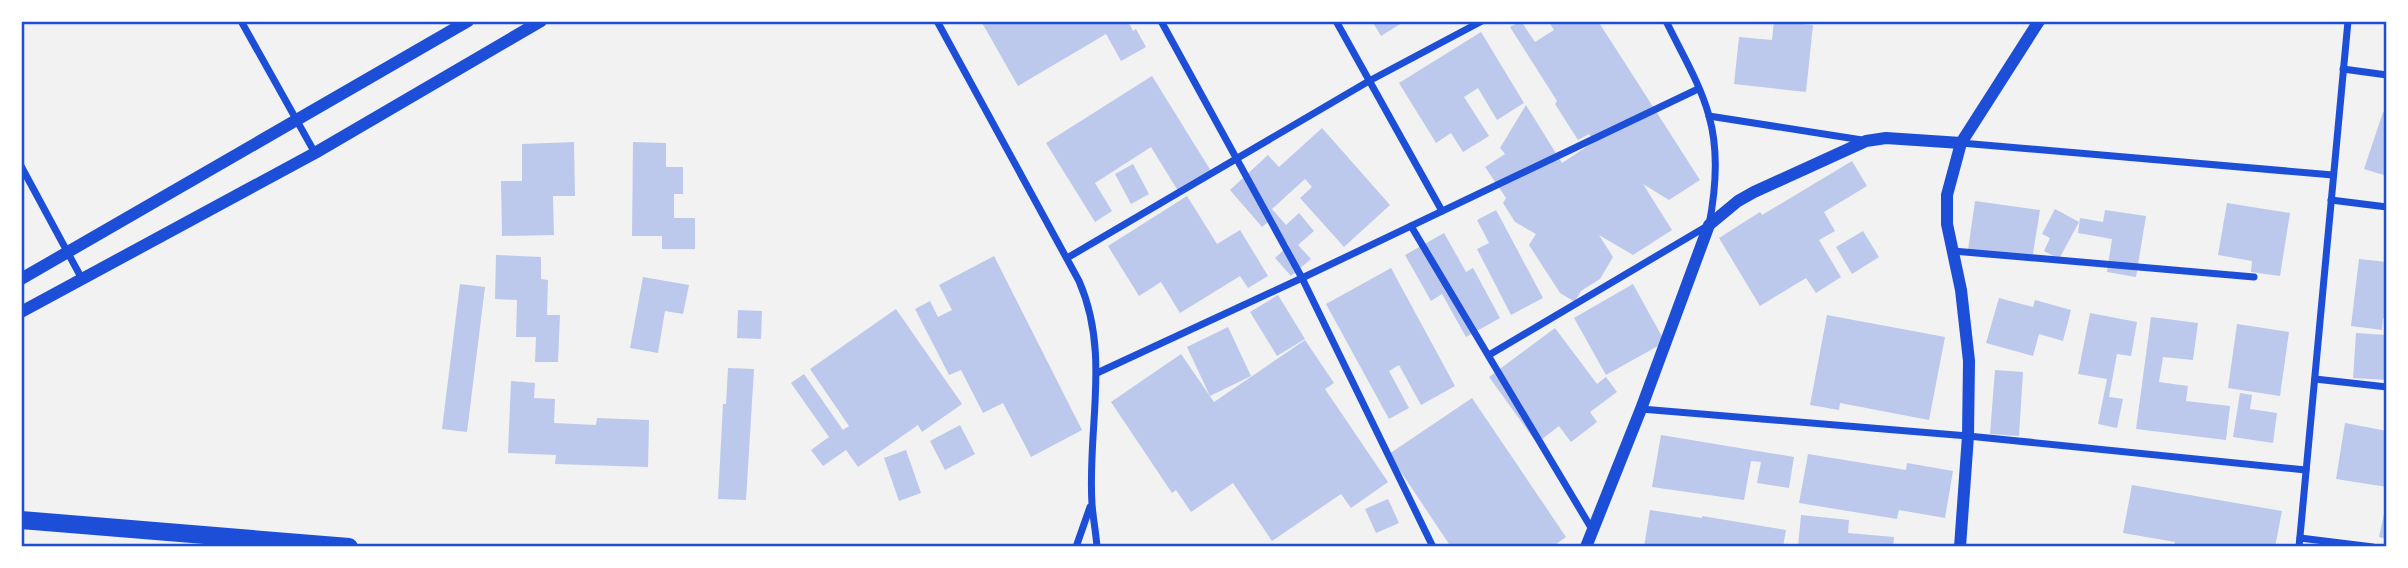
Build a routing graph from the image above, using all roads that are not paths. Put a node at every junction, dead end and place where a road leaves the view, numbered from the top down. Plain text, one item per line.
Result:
1 (241, 21) edge
2 (468, 21) edge
3 (541, 21) edge
4 (937, 21) edge
5 (1160, 21) edge
6 (1336, 21) edge
7 (1482, 21) edge
8 (1666, 21) edge
9 (2039, 21) edge
10 (2348, 21) edge
11 (2343, 69) junction
12 (2387, 75) edge
13 (1369, 81) junction
14 (1698, 89) junction
15 (1709, 116) junction
16 (296, 120) junction
17 (1866, 141) junction
18 (1961, 143) junction
19 (315, 153) junction
20 (1237, 158) junction
21 (21, 166) edge
22 (2333, 175) junction
23 (2331, 201) junction
24 (2387, 207) edge
25 (1442, 211) junction
26 (1709, 225) junction
27 (1411, 226) junction
28 (1953, 251) junction
29 (68, 252) junction
30 (1067, 258) junction
31 (2254, 277) dead end
32 (1302, 278) junction
33 (21, 279) edge
34 (82, 279) junction
35 (21, 312) edge
36 (1489, 355) junction
37 (1097, 373) junction
38 (2315, 379) junction
39 (2387, 387) edge
40 (1641, 409) junction
41 (1968, 436) junction
42 (2306, 470) junction
43 (1092, 503) junction
44 (21, 520) edge
45 (1593, 532) junction
46 (2300, 538) junction
47 (349, 547) edge
48 (1076, 547) edge
49 (1097, 547) edge
50 (1433, 547) edge
51 (1586, 547) edge
52 (1595, 547) edge
53 (1960, 547) edge
54 (2299, 547) edge
55 (2373, 547) edge

1 - 16 street
2 - 16 street
3 - 19 street
4 - 30 street
5 - 20 street
6 - 13 street
7 - 13 street
8 - 14 street
9 - 18 street
10 - 11 street
11 - 12 street
11 - 22 street
13 - 20 street
13 - 25 street
14 - 15 street
14 - 25 street
15 - 17 street
15 - 26 street
16 - 19 street
16 - 29 street
17 - 18 street
17 - 26 street
18 - 22 street
18 - 28 street
19 - 34 street
20 - 30 street
20 - 32 street
21 - 29 street
22 - 23 street
23 - 24 street
23 - 38 street
25 - 27 street
26 - 36 street
26 - 40 street
27 - 32 street
27 - 36 street
28 - 31 street
28 - 41 street
29 - 33 street
29 - 34 street
30 - 37 street
32 - 37 street
32 - 50 street
34 - 35 street
36 - 45 street
37 - 43 street
38 - 39 street
38 - 42 street
40 - 41 street
40 - 45 street
41 - 42 street
41 - 53 street
42 - 46 street
43 - 48 street
43 - 49 street
44 - 47 main road
45 - 51 street
45 - 52 street
46 - 54 street
46 - 55 street

